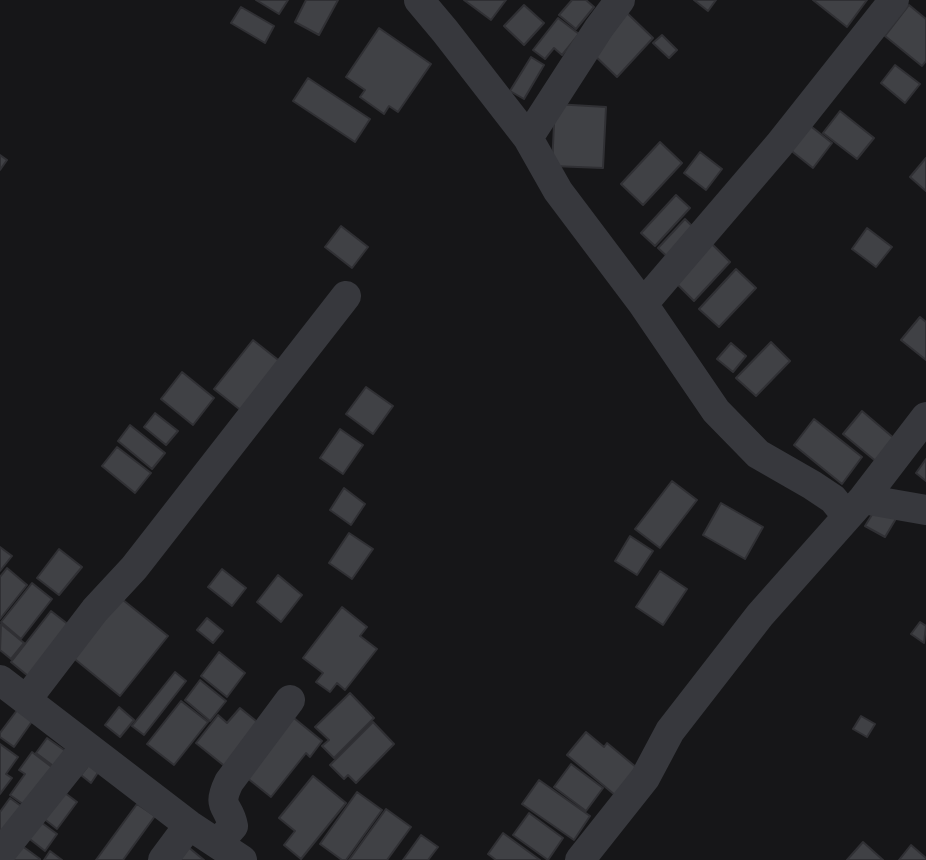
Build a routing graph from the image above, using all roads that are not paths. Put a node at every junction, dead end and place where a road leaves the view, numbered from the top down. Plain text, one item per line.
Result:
1 (419, 0) edge
2 (620, 0) edge
3 (894, 0) edge
4 (528, 138) junction
5 (346, 296) dead end
6 (643, 304) junction
7 (926, 417) edge
8 (855, 508) junction
9 (926, 510) edge
10 (0, 680) edge
11 (27, 699) junction
12 (290, 700) dead end
13 (86, 746) junction
14 (189, 825) junction
15 (230, 851) edge
16 (0, 854) edge
17 (163, 860) edge
18 (580, 860) edge

1 - 4 street
2 - 4 street
3 - 6 street
4 - 6 street
5 - 11 street
6 - 8 street
7 - 8 street
8 - 9 street
8 - 18 street
10 - 11 street
11 - 13 street
12 - 15 street
13 - 14 street
13 - 16 street
14 - 15 street
14 - 17 street

